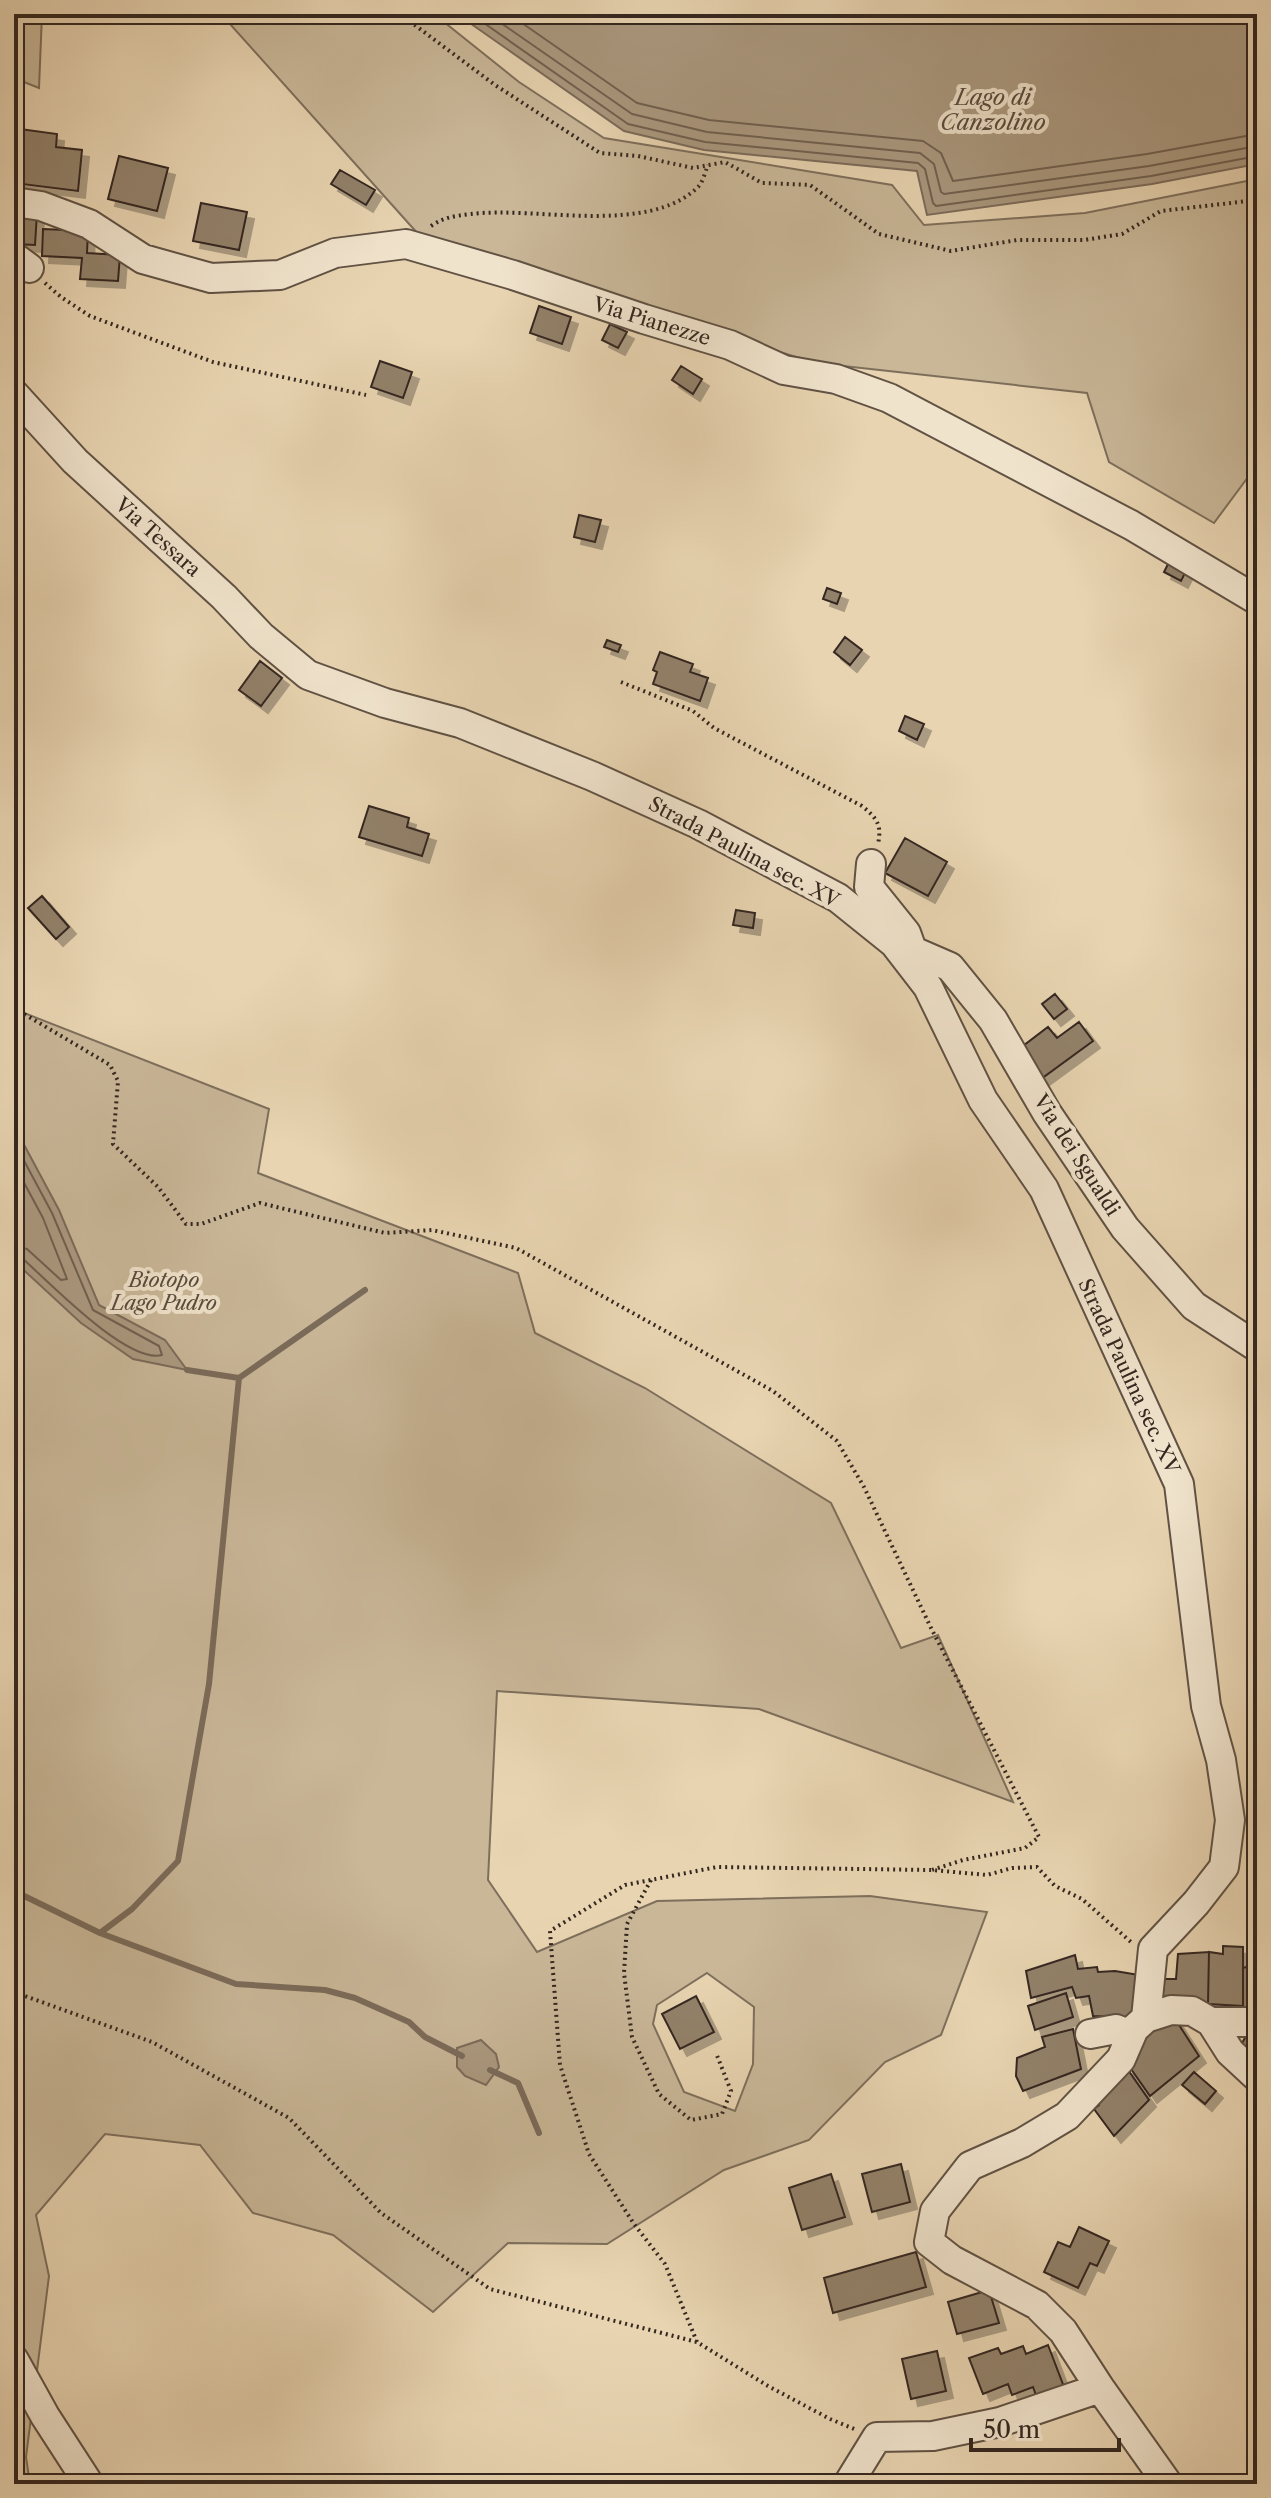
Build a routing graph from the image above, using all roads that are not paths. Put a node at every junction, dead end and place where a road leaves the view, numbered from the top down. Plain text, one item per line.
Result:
1 (14, 202) edge
2 (14, 394) edge
3 (1257, 600) edge
4 (308, 675) joint
5 (871, 864) road end
6 (903, 947) junction
7 (1257, 1347) edge
8 (1211, 2022) junction
9 (1257, 2022) edge
10 (1139, 2026) junction
11 (1090, 2034) dead end
12 (1257, 2077) edge
13 (14, 2360) edge
14 (1100, 2388) junction
15 (89, 2484) edge
16 (848, 2484) edge
17 (1168, 2484) edge

1 - 3 street, Via Pianezze
2 - 4 street, Via Tessara
4 - 6 street, Strada Paulina sec. XV
5 - 6 street
6 - 7 street, Via dei Sgualdi
6 - 10 street, Strada Paulina sec. XV
8 - 9 street
8 - 10 street
8 - 12 street
10 - 11 street
10 - 14 street, Strada Paulina sec. XV
13 - 15 street
14 - 16 street
14 - 17 street

